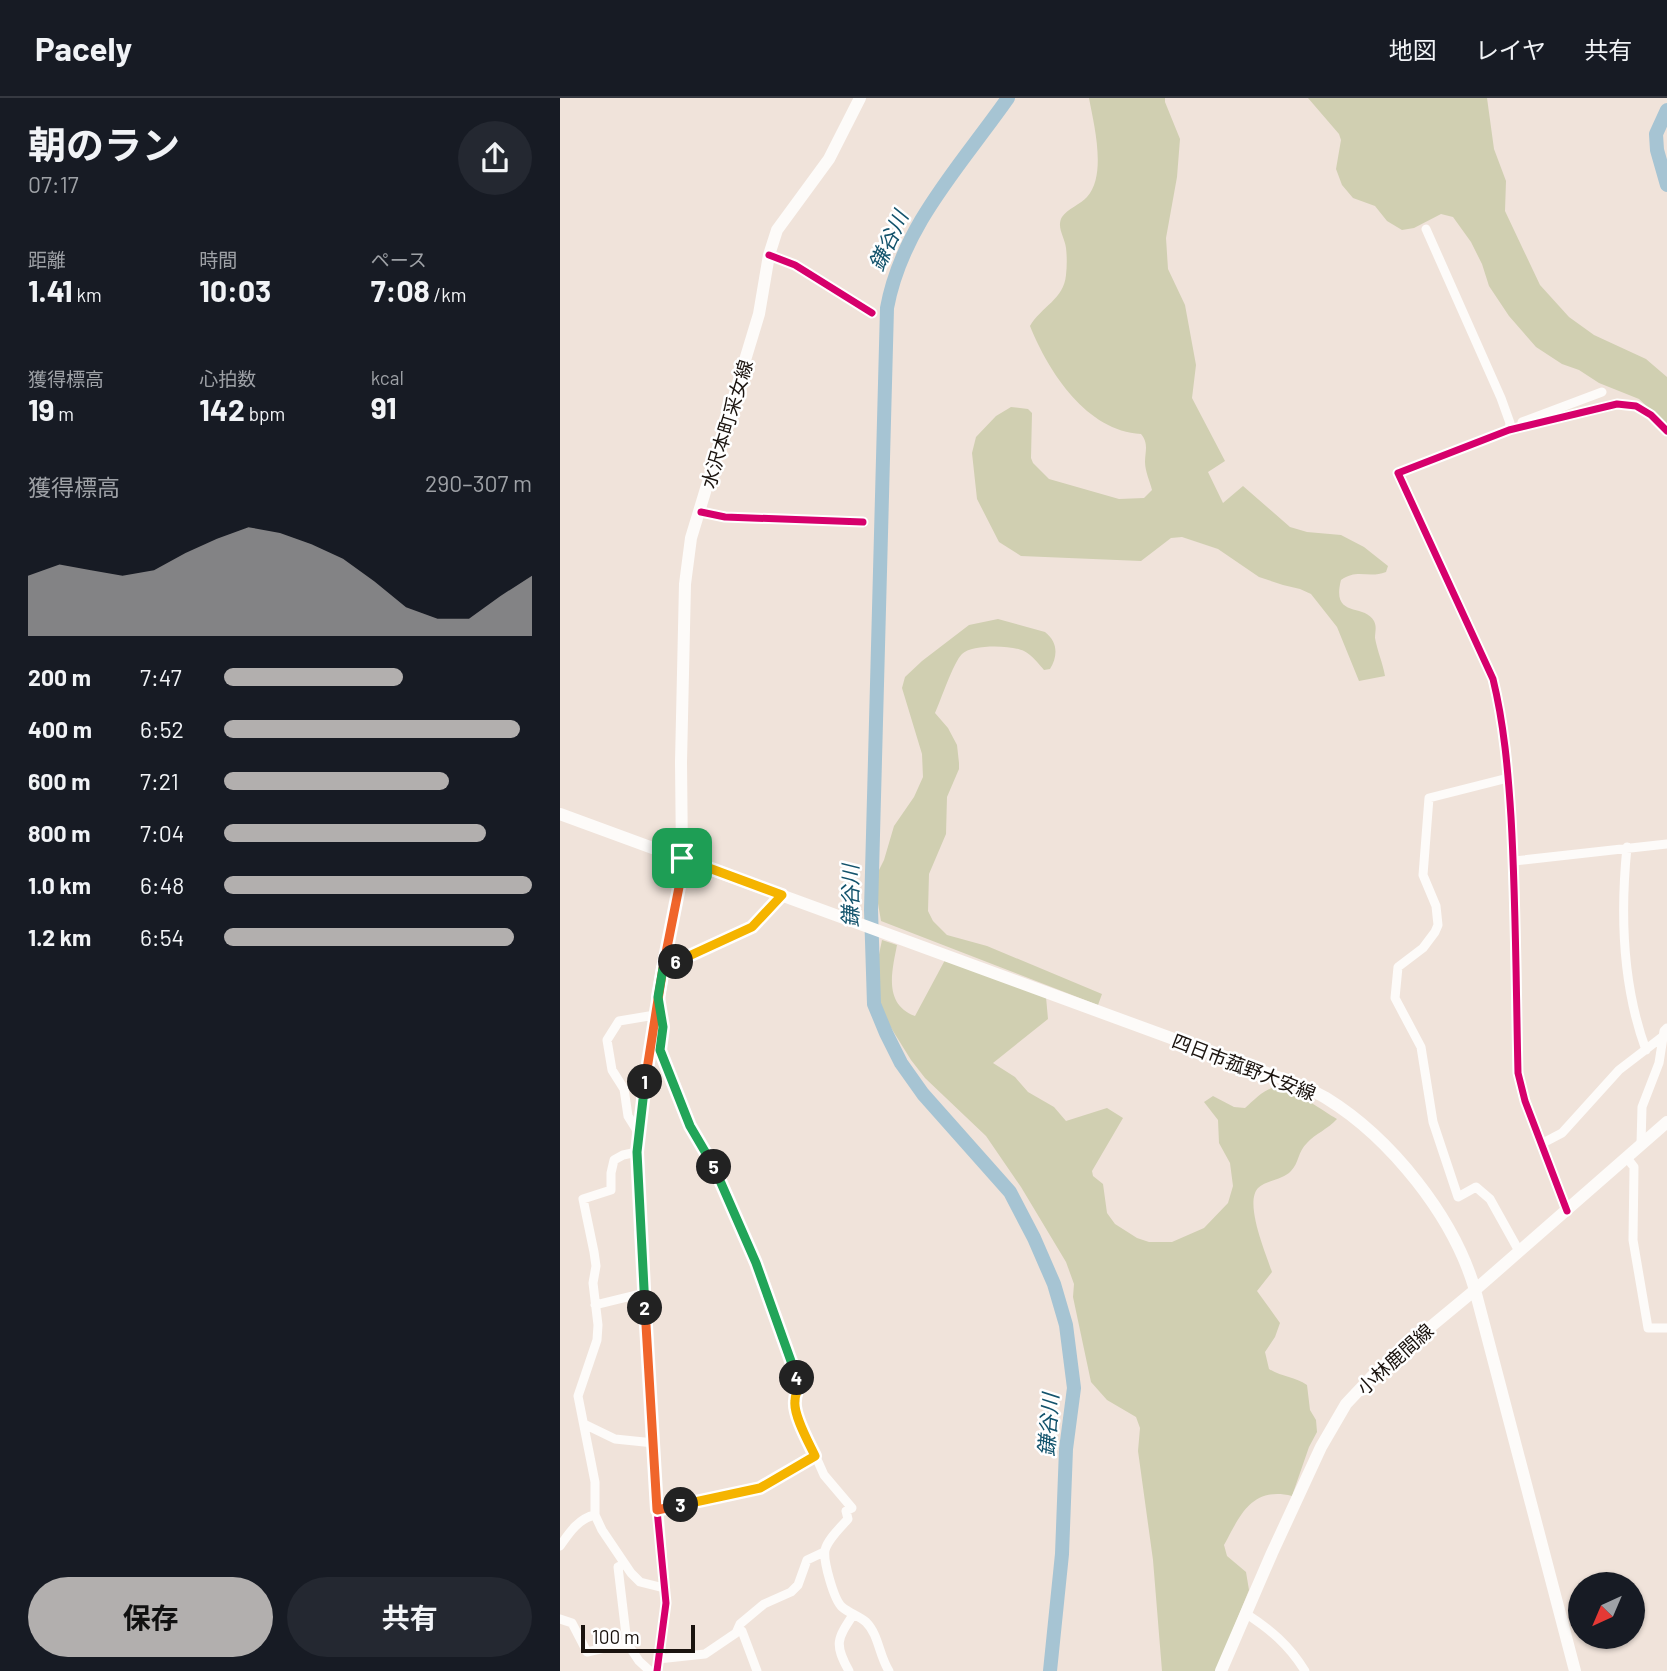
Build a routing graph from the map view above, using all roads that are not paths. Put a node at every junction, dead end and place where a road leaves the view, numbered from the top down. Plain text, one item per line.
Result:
1 (860, 98) edge
2 (1426, 229) dead end
3 (769, 255) junction
4 (872, 313) dead end
5 (1602, 392) dead end
6 (1509, 430) junction
7 (1667, 431) edge
8 (1398, 473) joint
9 (701, 512) junction
10 (863, 522) dead end
11 (1508, 778) junction
12 (560, 814) edge
13 (1667, 844) edge
14 (1627, 848) junction
15 (682, 858) junction
16 (1514, 861) junction
17 (787, 897) junction
18 (663, 968) junction
19 (658, 997) junction
20 (655, 1015) junction
21 (1665, 1033) edge
22 (1646, 1050) junction
23 (1667, 1122) edge
24 (638, 1132) junction
25 (1541, 1144) junction
26 (1641, 1144) junction
27 (637, 1152) junction
28 (1627, 1157) junction
29 (1567, 1211) junction
30 (1520, 1251) junction
31 (1475, 1290) junction
32 (644, 1293) junction
33 (595, 1305) junction
34 (1667, 1328) edge
35 (584, 1423) junction
36 (654, 1443) junction
37 (815, 1456) junction
38 (657, 1510) junction
39 (595, 1515) junction
40 (560, 1546) edge
41 (824, 1552) junction
42 (625, 1564) junction
43 (664, 1588) junction
44 (1245, 1613) junction
45 (853, 1615) junction
46 (560, 1619) edge
47 (738, 1629) junction
48 (627, 1643) junction
49 (659, 1659) junction
50 (650, 1671) edge
51 (657, 1671) edge
52 (757, 1671) edge
53 (849, 1671) edge
54 (889, 1671) edge
55 (1221, 1671) edge
56 (1305, 1671) edge
57 (1575, 1671) edge

1 - 3 main road, 水沢本町采女線
2 - 6 street
3 - 4 street
3 - 9 main road, 水沢本町采女線
5 - 6 street
6 - 7 street
6 - 8 street
8 - 11 street
9 - 10 street
9 - 15 main road, 水沢本町采女線
11 - 16 street
11 - 30 street
12 - 15 main road, 四日市菰野大安線
13 - 14 street
14 - 16 street
14 - 22 street
15 - 17 main road, 四日市菰野大安線
15 - 18 street
16 - 25 street
17 - 18 street
17 - 31 main road, 四日市菰野大安線
18 - 19 street
19 - 20 street
19 - 37 street
20 - 24 street
20 - 24 street
21 - 22 street
21 - 26 street
22 - 25 street
23 - 26 main road, 小林鹿間線
24 - 27 street
25 - 29 street
26 - 28 main road, 小林鹿間線
27 - 32 street
27 - 33 street
28 - 29 main road, 小林鹿間線
28 - 34 street
29 - 30 main road, 小林鹿間線
30 - 31 main road, 小林鹿間線
31 - 44 main road, 小林鹿間線
31 - 57 main road, 四日市菰野大安線
32 - 33 street
32 - 36 street
33 - 35 street
35 - 36 street
35 - 39 street
36 - 38 street
37 - 38 street
37 - 41 street
38 - 43 street
39 - 40 street
39 - 42 street
41 - 45 street
41 - 47 street
42 - 43 street
42 - 48 street
43 - 49 street
44 - 55 main road, 小林鹿間線
44 - 56 street
45 - 53 street
45 - 54 street
46 - 48 street
47 - 49 street
47 - 52 street
48 - 50 street
49 - 51 street

